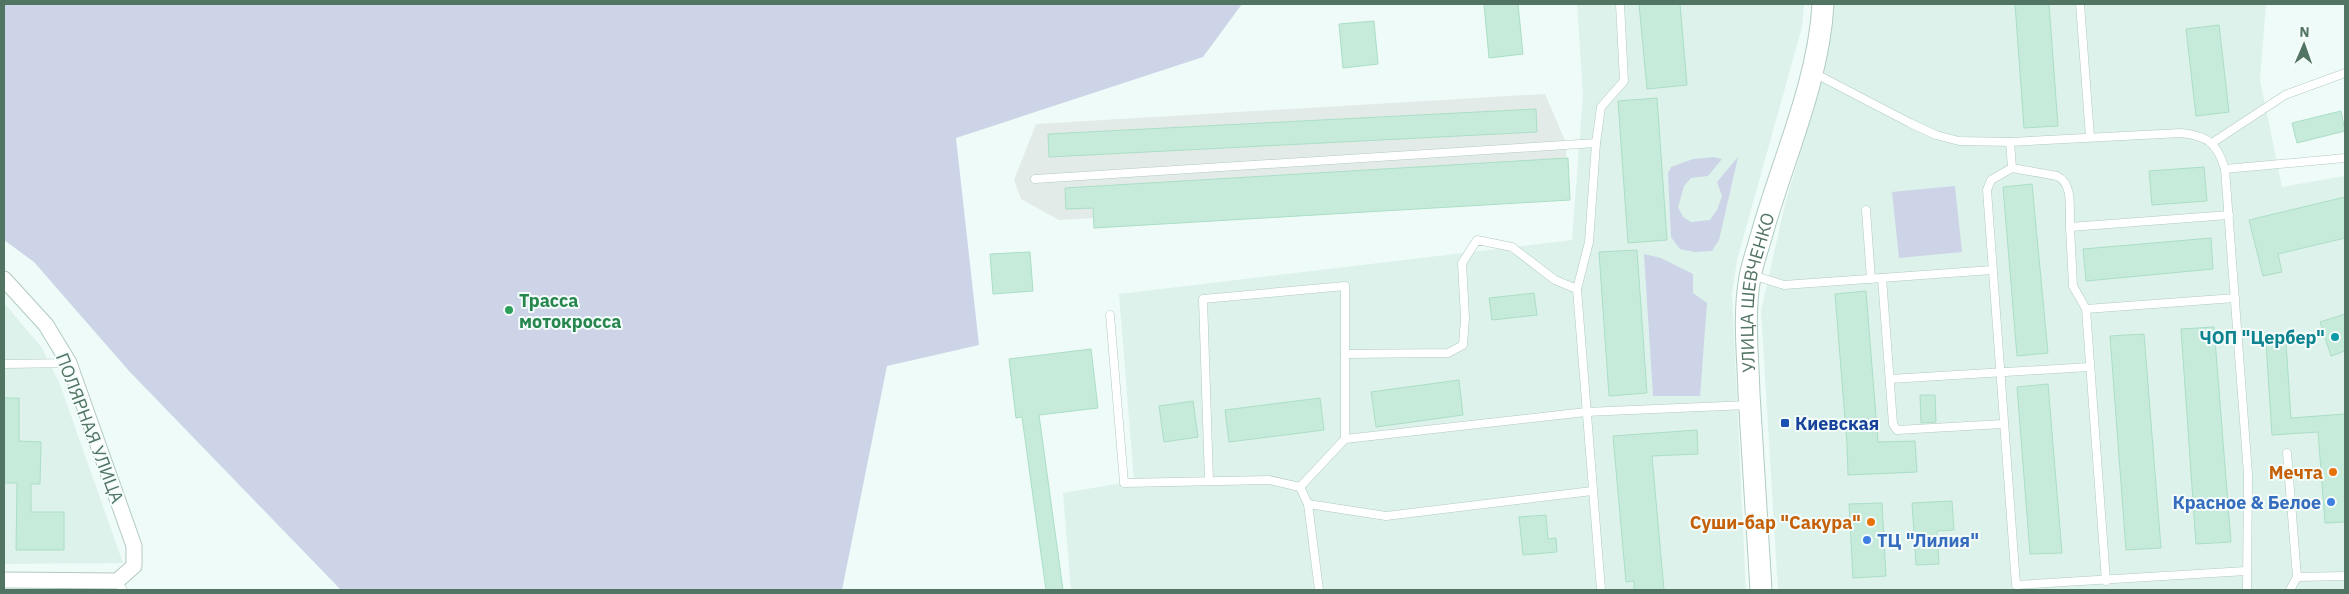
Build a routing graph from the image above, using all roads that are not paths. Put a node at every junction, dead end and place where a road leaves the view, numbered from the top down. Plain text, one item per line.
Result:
1 (1620, 4) edge
2 (1823, 4) edge
3 (2080, 4) edge
4 (1812, 72) junction
5 (2345, 73) edge
6 (2090, 137) junction
7 (2010, 142) junction
8 (1596, 143) junction
9 (2212, 143) junction
10 (2345, 158) edge
11 (2012, 168) junction
12 (2225, 169) junction
13 (1035, 178) dead end
14 (1866, 210) dead end
15 (2229, 215) junction
16 (2070, 227) junction
17 (1992, 270) junction
18 (1750, 274) junction
19 (1882, 278) junction
20 (4, 279) edge
21 (1870, 279) junction
22 (1577, 289) junction
23 (2235, 298) junction
24 (2086, 309) junction
25 (1110, 315) dead end
26 (1345, 354) junction
27 (69, 363) junction
28 (4, 364) edge
29 (2090, 368) junction
30 (1999, 372) junction
31 (1890, 379) junction
32 (1750, 405) junction
33 (1586, 412) junction
34 (2003, 424) junction
35 (1345, 439) junction
36 (2287, 453) dead end
37 (1210, 481) junction
38 (1300, 487) junction
39 (1592, 491) junction
40 (1308, 504) junction
41 (2246, 571) junction
42 (2345, 576) edge
43 (2297, 577) junction
44 (4, 580) edge
45 (2106, 581) junction
46 (120, 586) edge
47 (2017, 587) edge
48 (1318, 590) edge
49 (1601, 590) edge
50 (1761, 590) edge
51 (2247, 590) edge
52 (2290, 590) edge

1 - 8 lane
2 - 4 street, УЛИЦА ШЕВЧЕНКО
3 - 6 lane
4 - 7 lane
4 - 18 street, УЛИЦА ШЕВЧЕНКО
5 - 9 lane
6 - 7 lane
6 - 9 lane
7 - 11 lane
8 - 13 lane
8 - 22 lane
9 - 12 lane
10 - 12 lane
11 - 16 lane
11 - 17 lane
12 - 15 lane
14 - 21 lane
15 - 16 lane
15 - 23 lane
16 - 24 lane
17 - 19 lane
17 - 30 lane
18 - 21 lane
18 - 32 street, УЛИЦА ШЕВЧЕНКО
19 - 21 lane
19 - 31 lane
20 - 27 street, ПОЛЯРНАЯ УЛИЦА
22 - 26 lane
22 - 33 lane
23 - 24 lane
23 - 41 lane
24 - 29 lane
25 - 37 lane
26 - 35 lane
26 - 37 lane
27 - 28 lane
27 - 46 street, ПОЛЯРНАЯ УЛИЦА
29 - 30 lane
29 - 45 lane
30 - 31 lane
30 - 34 lane
31 - 34 lane
32 - 33 lane
32 - 50 street, УЛИЦА ШЕВЧЕНКО
33 - 35 lane
33 - 39 lane
34 - 47 lane
35 - 38 lane
36 - 43 lane
37 - 38 lane
38 - 40 lane
39 - 40 lane
39 - 49 lane
40 - 48 lane
41 - 45 lane
41 - 51 lane
42 - 43 lane
43 - 52 lane
44 - 46 street
45 - 47 lane

